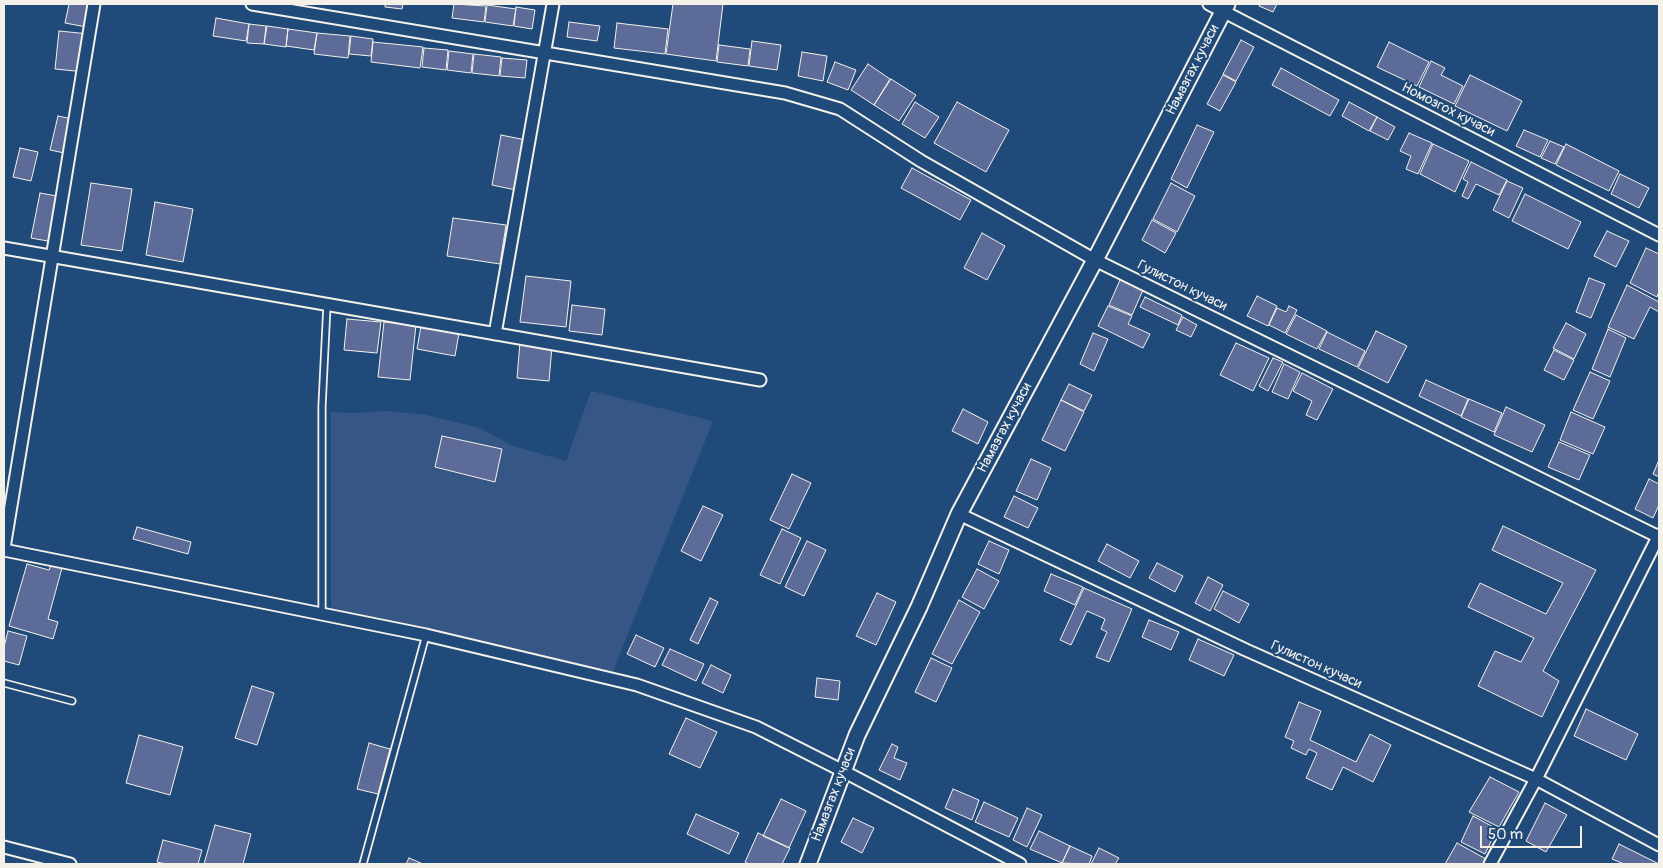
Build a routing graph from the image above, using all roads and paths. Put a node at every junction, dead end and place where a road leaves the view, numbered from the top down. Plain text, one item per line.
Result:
1 (94, 4) edge
2 (252, 4) edge
3 (553, 4) edge
4 (1209, 4) edge
5 (1226, 7) edge
6 (545, 53) junction
7 (1659, 235) edge
8 (4, 248) edge
9 (52, 257) junction
10 (1095, 260) junction
11 (327, 305) junction
12 (495, 334) junction
13 (760, 380) dead end
14 (959, 514) junction
15 (1659, 536) edge
16 (4, 549) edge
17 (322, 614) junction
18 (426, 635) junction
19 (4, 683) edge
20 (72, 701) dead end
21 (843, 770) junction
22 (1536, 779) junction
23 (1659, 845) edge
24 (4, 847) edge
25 (70, 864) edge
26 (363, 864) edge
27 (808, 864) edge
28 (1020, 864) edge
29 (1490, 864) edge

1 - 9 street
2 - 6 street, Гулистон кучаси
3 - 6 street
4 - 5 street, Номозгох кучаси
5 - 7 street, Номозгох кучаси
5 - 10 street, Намазгах кучаси
6 - 10 street, Гулистон кучаси
6 - 12 street
8 - 9 street
9 - 11 street
9 - 16 street
10 - 14 street, Намазгах кучаси
10 - 15 street, Гулистон кучаси
11 - 12 street
11 - 17 lane
12 - 13 street
14 - 21 street, Намазгах кучаси
14 - 22 street, Гулистон кучаси
15 - 22 street
16 - 17 street
17 - 18 street
18 - 21 street
18 - 26 lane
19 - 20 lane
21 - 27 street, Намазгах кучаси
21 - 28 street
22 - 23 street, Гулистон кучаси
22 - 29 street
24 - 25 street

